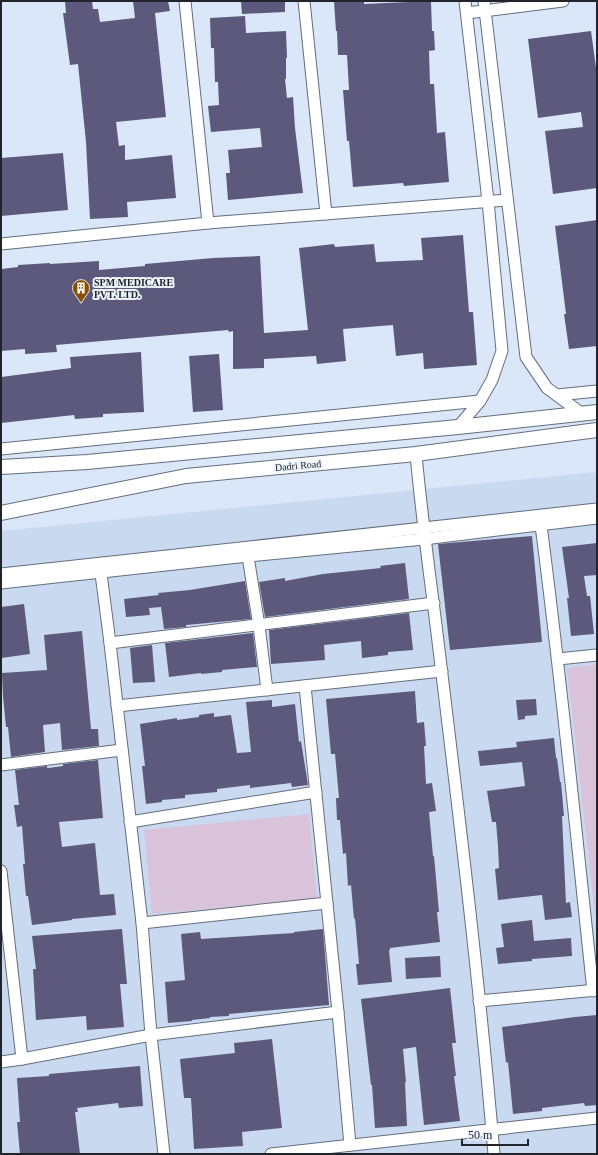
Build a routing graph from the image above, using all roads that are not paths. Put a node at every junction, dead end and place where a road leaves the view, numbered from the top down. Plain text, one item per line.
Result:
1 (185, 1) edge
2 (304, 1) edge
3 (465, 1) edge
4 (563, 1) edge
5 (484, 6) edge
6 (466, 13) junction
7 (507, 200) junction
8 (488, 201) junction
9 (326, 214) junction
10 (208, 223) junction
11 (1, 244) edge
12 (597, 391) edge
13 (557, 396) junction
14 (480, 401) junction
15 (597, 412) edge
16 (581, 413) junction
17 (458, 427) junction
18 (597, 430) edge
19 (1, 449) edge
20 (416, 454) junction
21 (87, 462) junction
22 (1, 467) edge
23 (1, 476) edge
24 (61, 502) junction
25 (1, 505) edge
26 (597, 509) edge
27 (1, 513) edge
28 (597, 518) edge
29 (540, 520) junction
30 (424, 533) junction
31 (247, 551) junction
32 (100, 568) junction
33 (1, 574) edge
34 (1, 583) edge
35 (434, 603) junction
36 (259, 626) junction
37 (110, 643) junction
38 (597, 655) edge
39 (558, 659) junction
40 (442, 671) junction
41 (305, 686) junction
42 (267, 690) junction
43 (117, 706) junction
44 (122, 750) junction
45 (1, 765) edge
46 (316, 792) junction
47 (130, 822) junction
48 (1, 871) edge
49 (327, 903) junction
50 (142, 923) junction
51 (595, 990) edge
52 (479, 1001) junction
53 (338, 1012) junction
54 (151, 1035) junction
55 (22, 1059) junction
56 (1, 1062) edge
57 (597, 1118) edge
58 (492, 1129) junction
59 (350, 1145) junction
60 (164, 1154) edge
61 (271, 1154) edge
62 (494, 1154) edge

1 - 10 street
2 - 9 street
3 - 6 street
4 - 5 street
5 - 6 street
5 - 7 street
6 - 8 street
7 - 8 street
7 - 13 street
8 - 9 street
8 - 14 street
9 - 10 street
10 - 11 street
12 - 13 street
13 - 16 street
14 - 17 street
14 - 19 street
15 - 16 main road
16 - 17 main road
17 - 21 main road
18 - 20 main road, Dadri Road
20 - 24 main road, Dadri Road
20 - 30 street
21 - 22 main road
21 - 23 main road
24 - 25 main road
24 - 27 main road, Dadri Road
26 - 29 street
28 - 29 street
29 - 30 street
29 - 39 street
30 - 31 street
30 - 35 street
31 - 32 street
31 - 36 street
32 - 33 street
32 - 34 street
32 - 37 street
35 - 36 street
35 - 40 street
36 - 37 street
36 - 42 street
37 - 43 street
38 - 39 street
39 - 51 street
40 - 41 street
40 - 52 street
41 - 42 street
41 - 46 street
42 - 43 street
43 - 44 street
44 - 45 street
44 - 47 street
46 - 47 street
46 - 49 street
47 - 50 street
48 - 55 street
49 - 50 street
49 - 53 street
50 - 54 street
51 - 52 street
52 - 58 street
53 - 54 street
53 - 59 street
54 - 55 street
54 - 60 street
55 - 56 street
57 - 58 street
58 - 59 street
58 - 62 street
59 - 61 street

